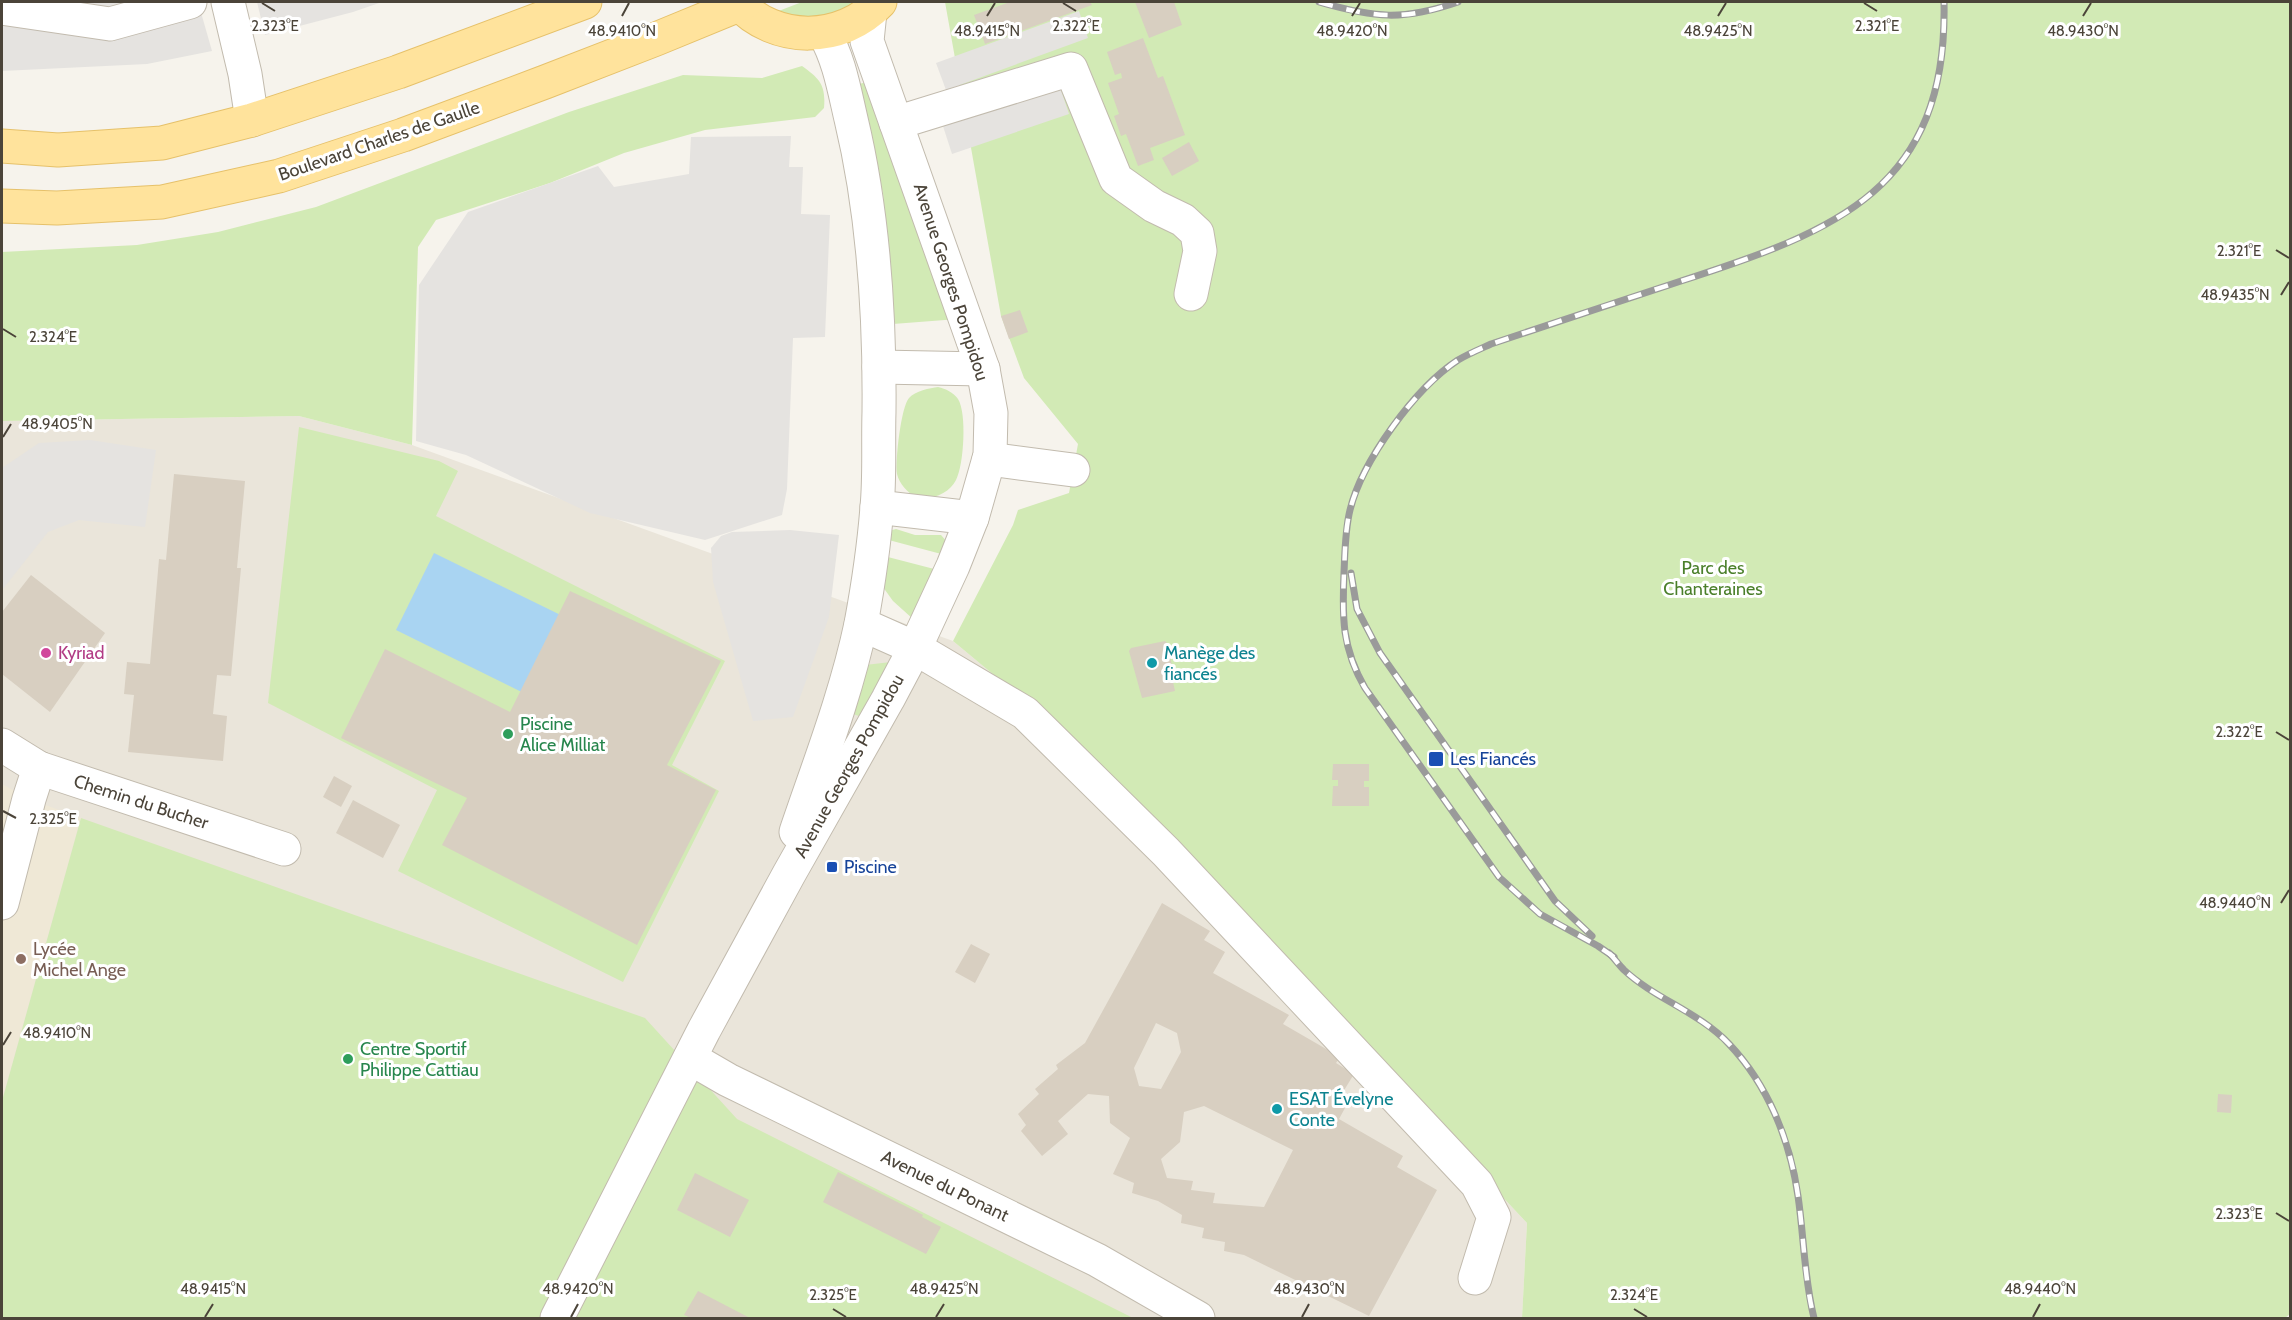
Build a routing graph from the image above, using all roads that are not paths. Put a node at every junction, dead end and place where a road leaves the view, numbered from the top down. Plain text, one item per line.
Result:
1 (190, 2) edge
2 (228, 2) edge
3 (585, 2) edge
4 (741, 2) edge
5 (875, 7) edge
6 (2, 8) edge
7 (824, 33) junction
8 (252, 120) junction
9 (896, 123) junction
10 (2, 146) edge
11 (2, 206) edge
12 (1191, 294) dead end
13 (879, 367) junction
14 (983, 369) junction
15 (989, 459) junction
16 (1073, 470) dead end
17 (877, 507) junction
18 (972, 518) junction
19 (861, 624) junction
20 (915, 648) junction
21 (2, 745) edge
22 (39, 768) junction
23 (284, 849) dead end
24 (2, 903) edge
25 (771, 905) junction
26 (690, 1058) junction
27 (1475, 1278) dead end
28 (557, 1318) edge
29 (1198, 1318) edge

1 - 6 street
2 - 8 street
3 - 8 main road
4 - 7 main road, Boulevard Charles de Gaulle
4 - 11 main road, Boulevard Charles de Gaulle
5 - 7 main road, Boulevard Charles de Gaulle
5 - 9 street, Avenue Georges Pompidou
7 - 13 street, Avenue Georges Pompidou
8 - 10 main road
9 - 12 street
9 - 14 street, Avenue Georges Pompidou
13 - 14 street
13 - 17 street, Avenue Georges Pompidou
14 - 15 street, Avenue Georges Pompidou
15 - 16 street
15 - 18 street, Avenue Georges Pompidou
17 - 18 street
17 - 19 street, Avenue Georges Pompidou
18 - 20 street, Avenue Georges Pompidou
19 - 20 street
19 - 25 street, Avenue Georges Pompidou
20 - 25 street, Avenue Georges Pompidou
20 - 27 street
21 - 22 street, Chemin du Bucher
22 - 23 street, Chemin du Bucher
22 - 24 street
25 - 26 street, Avenue Georges Pompidou
26 - 28 street, Avenue Georges Pompidou
26 - 29 street, Avenue du Ponant

